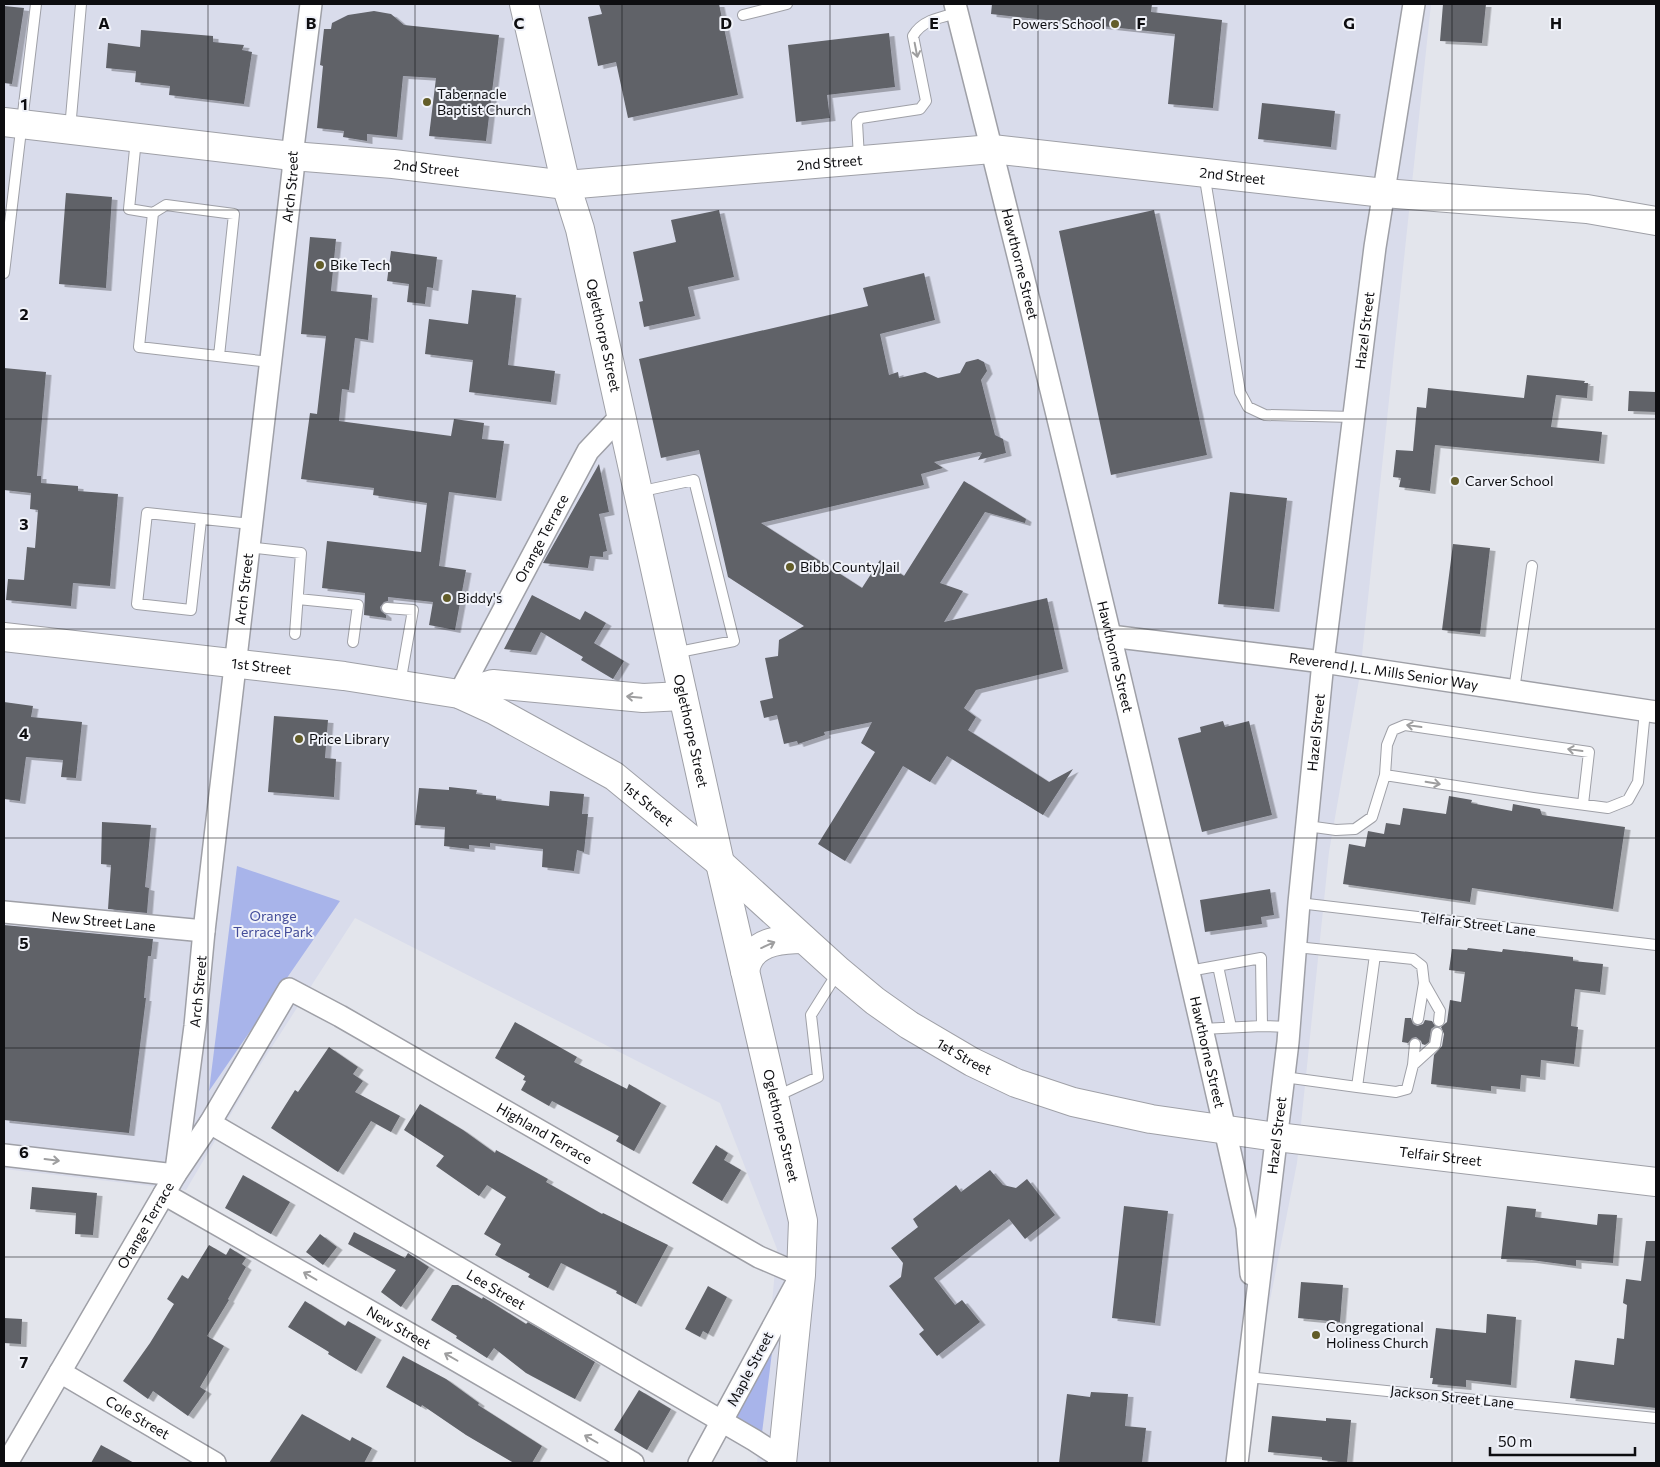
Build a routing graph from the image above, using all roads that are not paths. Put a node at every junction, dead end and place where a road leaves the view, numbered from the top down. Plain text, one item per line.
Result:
1 (36, 4) edge
2 (81, 4) edge
3 (311, 4) edge
4 (524, 4) edge
5 (787, 4) edge
6 (1414, 4) edge
7 (957, 8) edge
8 (743, 15) dead end
9 (12, 123) edge
10 (70, 130) junction
11 (136, 138) junction
12 (992, 149) junction
13 (292, 156) junction
14 (859, 160) junction
15 (1204, 173) junction
16 (566, 185) junction
17 (1384, 193) junction
18 (153, 213) junction
19 (1656, 221) edge
20 (4, 273) edge
21 (219, 356) junction
22 (270, 362) junction
23 (621, 416) junction
24 (1354, 417) junction
25 (638, 492) junction
26 (201, 520) junction
27 (251, 524) junction
28 (248, 547) junction
29 (1532, 566) dead end
30 (298, 599) junction
31 (387, 608) dead end
32 (295, 634) dead end
33 (1110, 636) junction
34 (4, 637) edge
35 (353, 642) dead end
36 (673, 654) junction
37 (1323, 662) junction
38 (234, 664) junction
39 (399, 685) junction
40 (1514, 690) junction
41 (458, 694) junction
42 (683, 696) junction
43 (1650, 712) edge
44 (1385, 775) junction
45 (1583, 804) junction
46 (1307, 826) junction
47 (720, 863) junction
48 (1300, 904) junction
49 (4, 912) edge
50 (204, 931) junction
51 (803, 939) junction
52 (1656, 945) edge
53 (1296, 947) junction
54 (1375, 955) junction
55 (1218, 966) junction
56 (745, 971) junction
57 (839, 971) junction
58 (1189, 971) junction
59 (1424, 983) junction
60 (289, 989) joint
61 (1418, 1019) dead end
62 (1439, 1021) dead end
63 (1262, 1026) junction
64 (1289, 1027) junction
65 (1230, 1028) junction
66 (1202, 1029) junction
67 (1438, 1033) dead end
68 (1415, 1044) dead end
69 (1413, 1064) junction
70 (1284, 1077) junction
71 (1357, 1086) junction
72 (774, 1098) junction
73 (210, 1123) junction
74 (1225, 1129) junction
75 (1277, 1137) junction
76 (4, 1154) edge
77 (175, 1175) junction
78 (1656, 1182) edge
79 (164, 1194) junction
80 (801, 1275) junction
81 (1254, 1313) junction
82 (60, 1372) junction
83 (1247, 1376) junction
84 (1656, 1418) edge
85 (722, 1422) junction
86 (782, 1461) edge
87 (7, 1463) edge
88 (215, 1463) edge
89 (633, 1463) edge
90 (699, 1463) edge
91 (1237, 1463) edge

1 - 9 lane
2 - 10 lane
3 - 13 street, Arch Street
4 - 16 street, Oglethorpe Street
5 - 8 lane
6 - 17 street, Hazel Street
7 - 12 street, Hawthorne Street
7 -> 14 lane
9 - 10 street, 2nd Street
9 - 20 lane
10 - 11 street, 2nd Street
11 - 13 street, 2nd Street
11 - 18 lane
12 - 14 street, 2nd Street
12 - 15 street, 2nd Street
12 - 33 street, Hawthorne Street
13 - 16 street, 2nd Street
13 - 22 street, Arch Street
14 - 16 street, 2nd Street
15 - 17 street, 2nd Street
15 - 24 lane
16 - 23 street, Oglethorpe Street
17 - 19 street, 2nd Street
17 - 24 street, Hazel Street
18 - 21 lane
18 - 21 lane
21 - 22 lane
22 - 27 street, Arch Street
23 - 25 street, Oglethorpe Street
23 - 41 street, Orange Terrace
24 - 37 street, Hazel Street
25 - 36 street, Oglethorpe Street
25 - 36 lane
26 - 26 lane
26 - 27 lane
27 - 28 street, Arch Street
28 - 30 lane
28 - 38 street, Arch Street
29 - 40 lane
30 - 32 lane
30 - 35 lane
31 - 39 lane
33 - 37 street, Reverend J. L. Mills Senior Way
33 - 58 street, Hawthorne Street
34 - 38 street, 1st Street
36 - 42 street, Oglethorpe Street
37 - 40 street, Reverend J. L. Mills Senior Way
37 - 46 street, Hazel Street
38 - 39 street, 1st Street
38 - 50 street, Arch Street
39 - 41 street, 1st Street
40 - 43 street, Reverend J. L. Mills Senior Way
42 -> 41 street
41 - 47 street, 1st Street
42 - 47 street, Oglethorpe Street
43 - 45 lane
44 -> 45 lane
45 -> 44 lane
44 - 46 lane
46 - 48 street, Hazel Street
47 - 51 street, 1st Street
47 - 56 street, Oglethorpe Street
48 - 52 lane, Telfair Street Lane
48 - 53 street, Hazel Street
49 - 50 street, New Street Lane
50 - 77 street, Arch Street
56 -> 51 street
51 - 57 street, 1st Street
53 - 54 lane
53 - 64 street, Hazel Street
54 - 59 lane
54 - 71 lane
55 - 58 lane
55 - 63 lane
55 - 65 lane
56 - 72 street, Oglethorpe Street
57 - 72 lane
57 - 74 street, 1st Street
58 - 66 street, Hawthorne Street
59 - 61 lane
59 - 62 lane
60 - 73 street, Orange Terrace
60 - 80 street, Highland Terrace
63 - 64 lane
63 - 65 lane
64 - 70 street, Hazel Street
65 - 66 lane
66 - 74 street, Hawthorne Street
67 - 69 lane
68 - 69 lane
69 - 71 lane
70 - 71 lane
70 - 75 street, Hazel Street
72 - 80 street, Oglethorpe Street
73 - 77 street, Orange Terrace
73 - 85 street, Lee Street
74 - 75 street, Telfair Street
74 - 81 street, Hawthorne Street
75 - 78 street, Telfair Street
75 - 81 street, Hazel Street
76 -> 77 street
77 - 79 street, Orange Terrace
79 - 82 street, Orange Terrace
89 -> 79 street, New Street
80 - 85 street, Maple Street
80 - 86 street, Oglethorpe Street
81 - 83 street, Hazel Street
82 - 87 street, Orange Terrace
82 - 88 street, Cole Street
83 - 84 lane, Jackson Street Lane
83 - 91 street, Hazel Street
85 - 86 street, Lee Street
85 - 90 street, Maple Street

